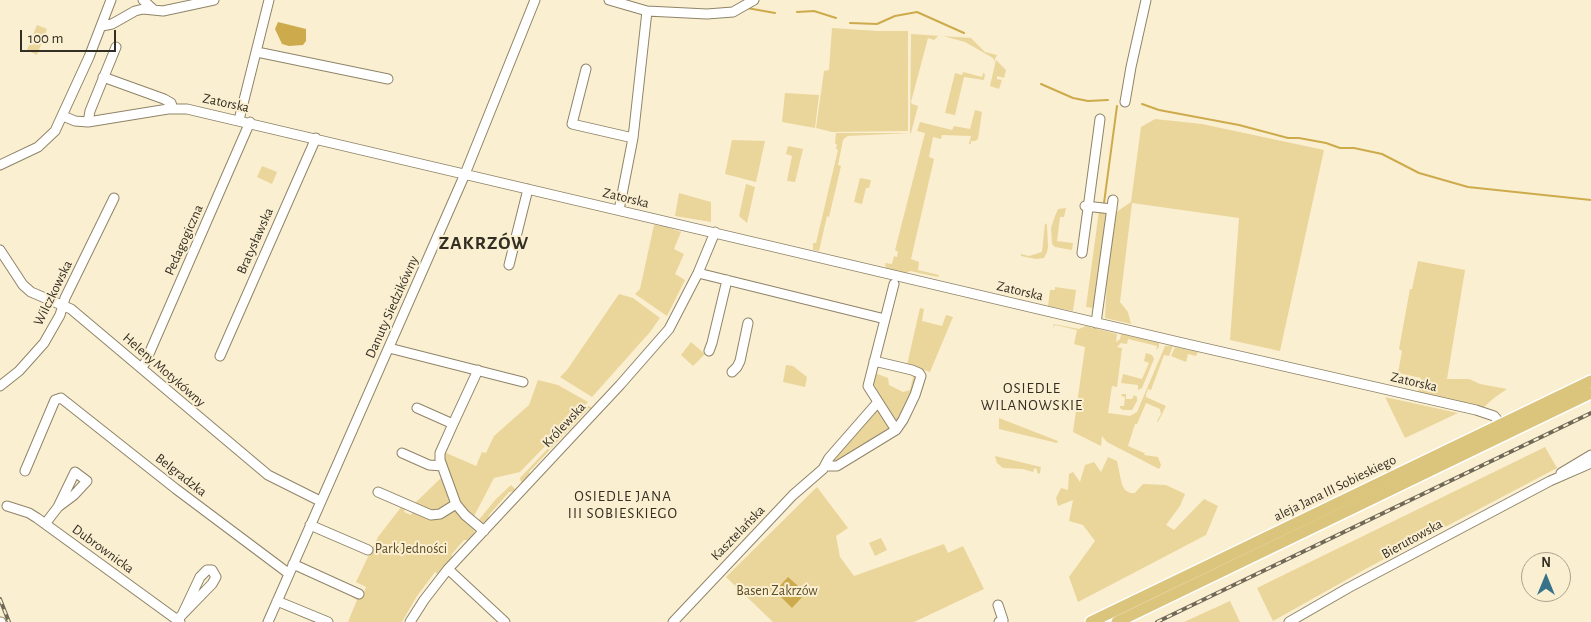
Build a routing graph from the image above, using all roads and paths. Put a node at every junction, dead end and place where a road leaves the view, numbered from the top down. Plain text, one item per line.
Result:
1 (112, 0) edge
2 (143, 0) edge
3 (214, 0) edge
4 (269, 0) edge
5 (534, 0) edge
6 (613, 0) edge
7 (754, 0) edge
8 (1146, 0) edge
9 (154, 10) junction
10 (647, 11) junction
11 (102, 26) junction
12 (116, 47) dead end
13 (257, 52) junction
14 (586, 69) dead end
15 (103, 77) junction
16 (388, 79) dead end
17 (1125, 102) dead end
18 (173, 108) junction
19 (63, 116) junction
20 (1100, 119) dead end
21 (239, 120) junction
22 (88, 122) junction
23 (250, 122) junction
24 (316, 138) junction
25 (633, 138) junction
26 (0, 166) edge
27 (465, 174) junction
28 (528, 189) junction
29 (114, 198) dead end
30 (1087, 206) junction
31 (619, 210) junction
32 (716, 232) junction
33 (0, 250) edge
34 (1082, 253) dead end
35 (509, 265) dead end
36 (698, 273) junction
37 (727, 280) junction
38 (894, 284) dead end
39 (63, 305) junction
40 (885, 318) junction
41 (748, 323) dead end
42 (1096, 323) junction
43 (389, 348) junction
44 (709, 351) dead end
45 (220, 356) dead end
46 (874, 361) junction
47 (141, 368) junction
48 (478, 370) junction
49 (732, 372) dead end
50 (1591, 381) edge
51 (523, 382) dead end
52 (0, 386) edge
53 (1591, 393) edge
54 (878, 402) junction
55 (417, 408) dead end
56 (453, 424) junction
57 (1501, 424) junction
58 (896, 430) junction
59 (402, 453) dead end
60 (1591, 455) edge
61 (1591, 463) edge
62 (442, 466) junction
63 (826, 466) junction
64 (25, 471) dead end
65 (1550, 481) junction
66 (378, 492) dead end
67 (320, 501) junction
68 (456, 504) junction
69 (7, 506) dead end
70 (58, 507) dead end
71 (46, 524) junction
72 (310, 526) junction
73 (484, 531) junction
74 (368, 550) dead end
75 (293, 564) junction
76 (448, 569) junction
77 (288, 573) junction
78 (359, 594) dead end
79 (277, 601) junction
80 (998, 605) dead end
81 (179, 619) edge
82 (268, 622) edge
83 (328, 622) edge
84 (410, 622) edge
85 (505, 622) edge
86 (673, 622) edge
87 (999, 622) edge
88 (1091, 622) edge
89 (1117, 622) edge
90 (1288, 622) edge

1 - 11 street
2 - 9 street
3 - 9 street
4 - 13 street
5 - 27 street, Danuty Siedzikówny
6 - 10 street
7 - 10 street
8 - 17 street
9 - 11 street
10 - 25 street
11 - 19 street
12 - 15 street
13 - 16 street
13 - 21 street
14 - 25 street
15 - 18 street
15 - 22 street
18 - 21 street, Zatorska
18 - 22 street, Zatorska
19 - 22 street, Zatorska
19 - 26 street
20 - 30 street
21 - 23 street, Zatorska
23 - 24 street, Zatorska
23 - 47 street, Pedagogiczna
24 - 27 street, Zatorska
24 - 45 street, Bratysławska
25 - 31 street
27 - 28 street, Zatorska
27 - 43 street, Danuty Siedzikówny
28 - 31 street, Zatorska
28 - 35 street
29 - 39 street, Wilczkowska
30 - 34 street
30 - 42 street
31 - 32 street, Zatorska
32 - 36 street, Królewska
32 - 42 street, Zatorska
33 - 39 street, Heleny Motykówny
36 - 37 street
36 - 73 street, Królewska
37 - 40 street
37 - 44 street
38 - 40 street
39 - 47 street, Heleny Motykówny
39 - 52 street, Wilczkowska
40 - 46 street
41 - 49 street
42 - 57 street, Zatorska
43 - 48 street
43 - 67 street, Danuty Siedzikówny
46 - 54 street
46 - 58 street
47 - 67 street, Heleny Motykówny
48 - 51 street
48 - 56 street
50 - 57 main road, aleja Jana III Sobieskiego
53 - 89 main road, aleja Jana III Sobieskiego
54 - 58 street
54 - 63 street, Kasztelańska
55 - 56 street
56 - 62 street
57 - 88 main road, aleja Jana III Sobieskiego
58 - 63 street, Kasztelańska
59 - 62 street
60 - 65 street, Bierutowska
61 - 65 street, Bierutowska
62 - 68 street
63 - 86 street, Kasztelańska
64 - 77 street, Belgradzka
65 - 90 street, Bierutowska
66 - 68 street
67 - 72 street, Danuty Siedzikówny
68 - 73 street
69 - 71 street, Dubrownicka
70 - 71 street
71 - 81 street, Dubrownicka
72 - 74 street
72 - 75 street, Danuty Siedzikówny
73 - 76 street, Królewska
75 - 77 street, Danuty Siedzikówny
75 - 78 street
76 - 84 street, Królewska
76 - 85 street
77 - 79 street, Danuty Siedzikówny
79 - 82 street, Danuty Siedzikówny
79 - 83 street
80 - 87 street
81 - 81 street

